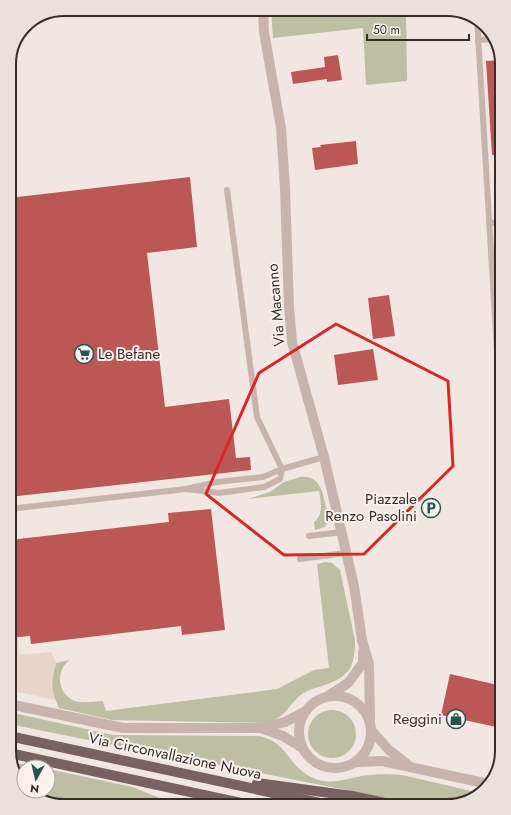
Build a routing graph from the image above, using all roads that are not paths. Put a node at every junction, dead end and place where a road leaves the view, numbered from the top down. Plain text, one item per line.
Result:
1 (263, 16) edge
2 (477, 27) edge
3 (488, 39) edge
4 (478, 40) junction
5 (227, 190) dead end
6 (489, 223) junction
7 (495, 223) edge
8 (495, 320) edge
9 (324, 457) junction
10 (282, 469) junction
11 (186, 489) junction
12 (16, 508) edge
13 (342, 532) junction
14 (309, 536) dead end
15 (346, 553) junction
16 (300, 559) dead end
17 (362, 640) junction
18 (328, 696) junction
19 (16, 705) edge
20 (306, 711) junction
21 (370, 720) junction
22 (261, 728) junction
23 (372, 731) junction
24 (16, 738) edge
25 (301, 747) junction
26 (16, 755) edge
27 (357, 762) junction
28 (409, 766) junction
29 (176, 772) junction
30 (483, 783) edge
31 (223, 799) edge
32 (301, 799) edge
33 (366, 799) edge

1 - 9 street, Via Macanno
2 - 4 lane
3 - 4 lane
4 - 6 lane
5 - 10 lane
6 - 7 lane
6 - 8 lane
9 - 10 lane
9 - 13 street, Via Macanno
10 - 11 lane
10 - 11 lane
11 - 12 lane
13 - 14 lane
13 - 15 street, Via Macanno
15 - 16 lane
15 - 17 street, Via Macanno
17 - 18 street, Via Macanno
17 - 21 street, Via Macanno
18 - 20 street, Via Macanno
18 - 21 street, Via Macanno
19 - 22 street
20 - 22 street, Via Macanno
20 - 25 street
21 - 23 street, Via Macanno
22 - 25 street
23 - 27 street, Via Macanno
23 - 28 street
24 - 29 main road, Via Circonvallazione Nuova
25 - 27 street
26 - 31 main road, Via Circonvallazione Nuova
27 - 28 street
28 - 30 street
29 - 32 main road, Via Circonvallazione Nuova
29 - 33 main road

